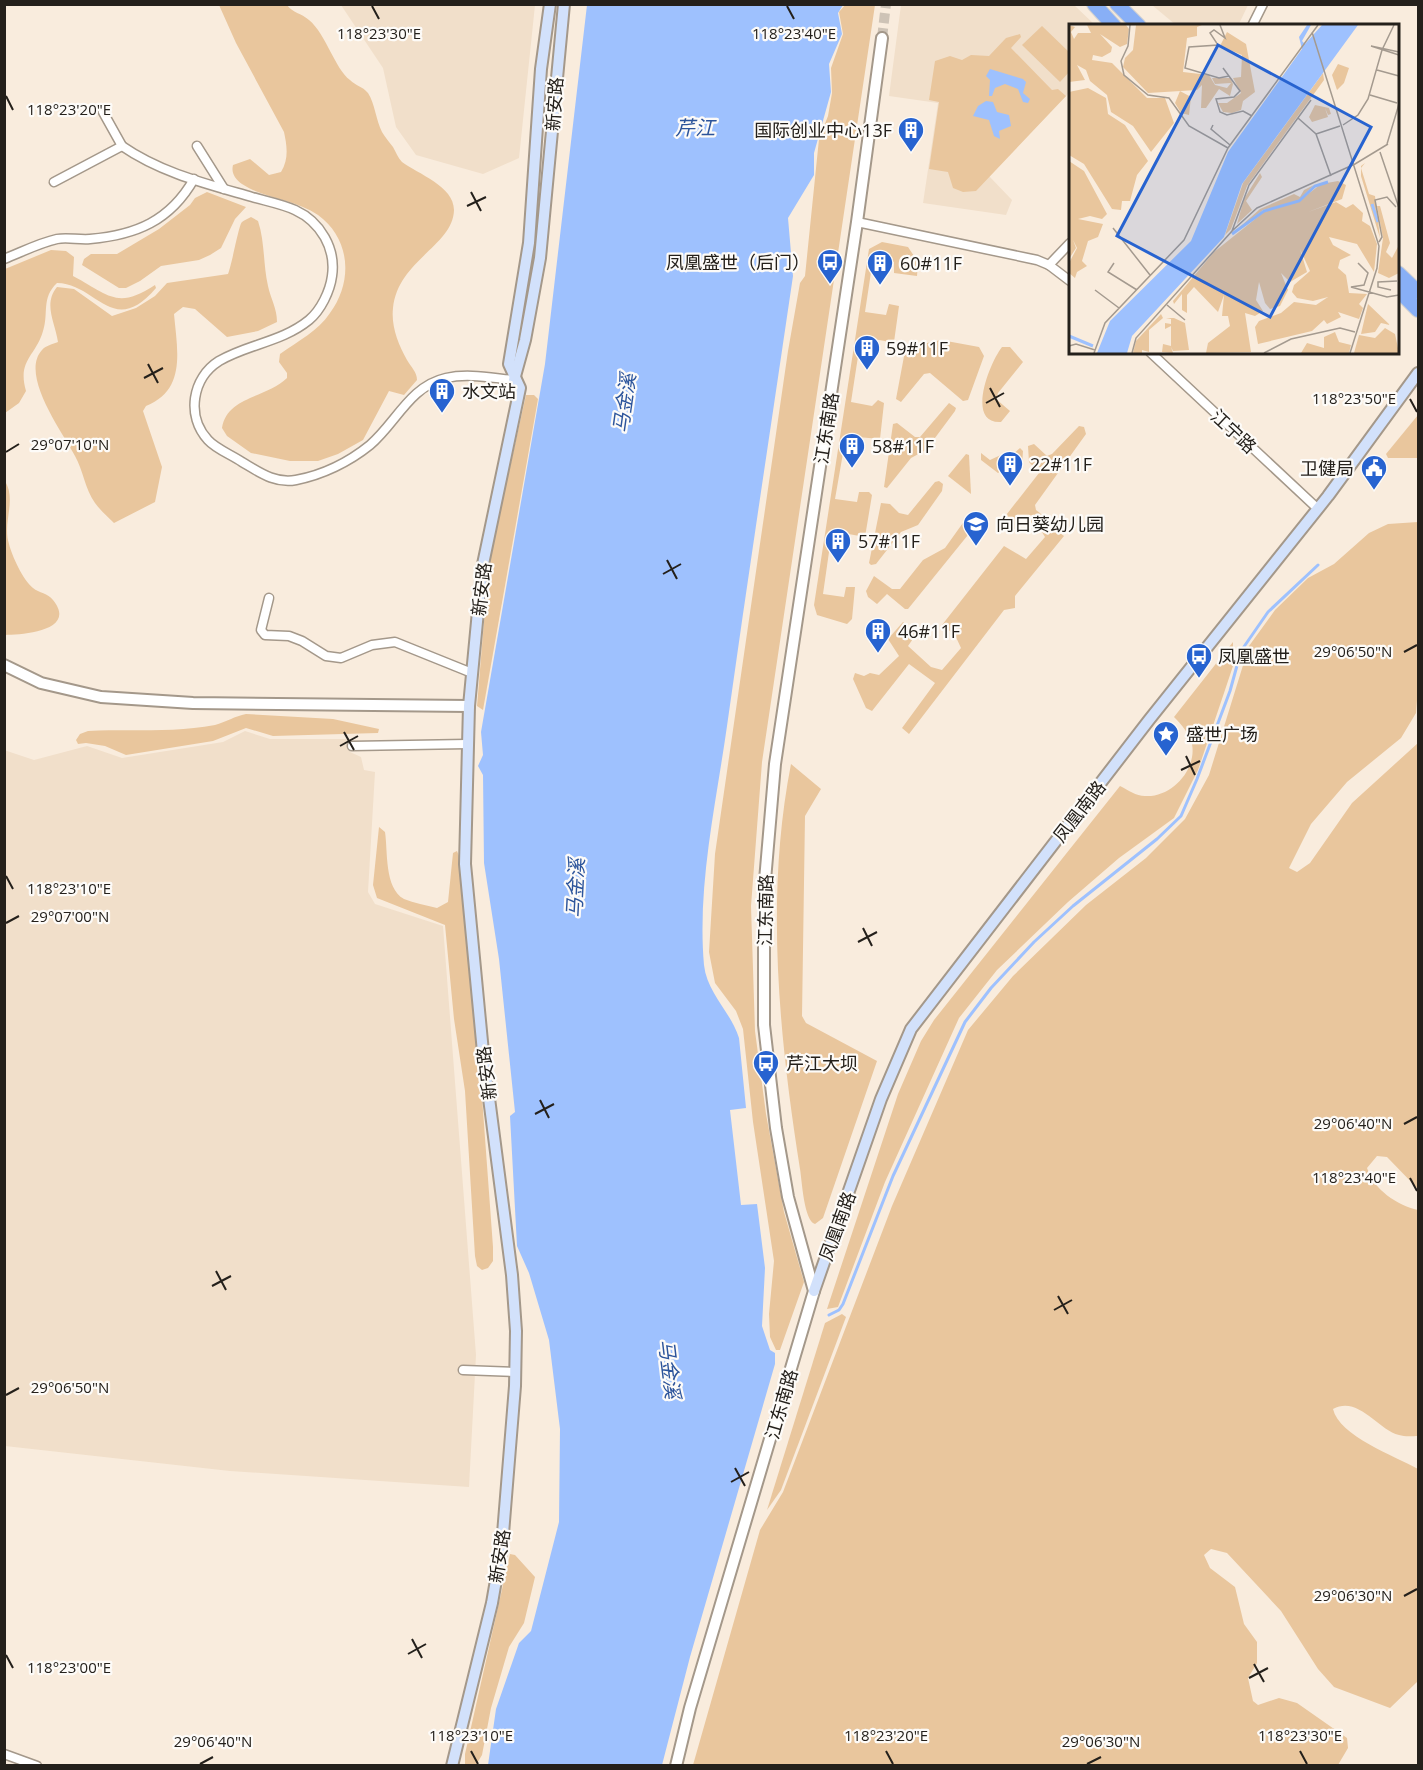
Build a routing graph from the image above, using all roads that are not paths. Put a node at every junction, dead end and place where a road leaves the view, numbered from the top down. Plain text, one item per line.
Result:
1 (550, 4) edge
2 (564, 4) edge
3 (1094, 4) edge
4 (1117, 4) edge
5 (1263, 4) edge
6 (1112, 24) edge
7 (1136, 24) edge
8 (1253, 24) edge
9 (882, 38) tunnel mouth
10 (103, 112) dead end
11 (122, 146) junction
12 (197, 146) dead end
13 (194, 179) junction
14 (54, 182) dead end
15 (224, 189) junction
16 (857, 222) junction
17 (1069, 245) edge
18 (4, 260) edge
19 (1049, 265) junction
20 (1399, 274) edge
21 (1069, 280) edge
22 (1399, 291) edge
23 (1419, 292) edge
24 (1419, 310) edge
25 (1152, 354) edge
26 (1419, 373) edge
27 (514, 380) junction
28 (1318, 509) junction
29 (269, 598) dead end
30 (4, 665) edge
31 (471, 673) junction
32 (469, 706) junction
33 (467, 744) junction
34 (352, 746) dead end
35 (814, 1291) junction
36 (464, 1370) dead end
37 (515, 1372) junction
38 (4, 1754) edge
39 (36, 1766) edge
40 (452, 1766) edge
41 (676, 1766) edge

1 - 27 main road, 新安路
2 - 27 main road, 新安路
3 - 6 highway
4 - 7 highway
5 - 8 street
9 - 16 street, 江东南路
10 - 11 street
11 - 13 street
11 - 14 street
12 - 15 street
13 - 15 street
13 - 18 street
15 - 27 street
16 - 19 street
16 - 35 street, 江东南路
17 - 19 street
19 - 21 street
20 - 23 highway
22 - 24 highway
25 - 28 street, 江宁路
26 - 28 main road, 凤凰南路
27 - 31 main road, 新安路
28 - 35 main road, 凤凰南路
29 - 31 street
30 - 32 street
31 - 32 main road, 新安路
32 - 33 main road, 新安路
33 - 34 street
33 - 37 main road, 新安路
35 - 41 street, 江东南路
36 - 37 street
37 - 40 main road, 新安路
38 - 39 street

